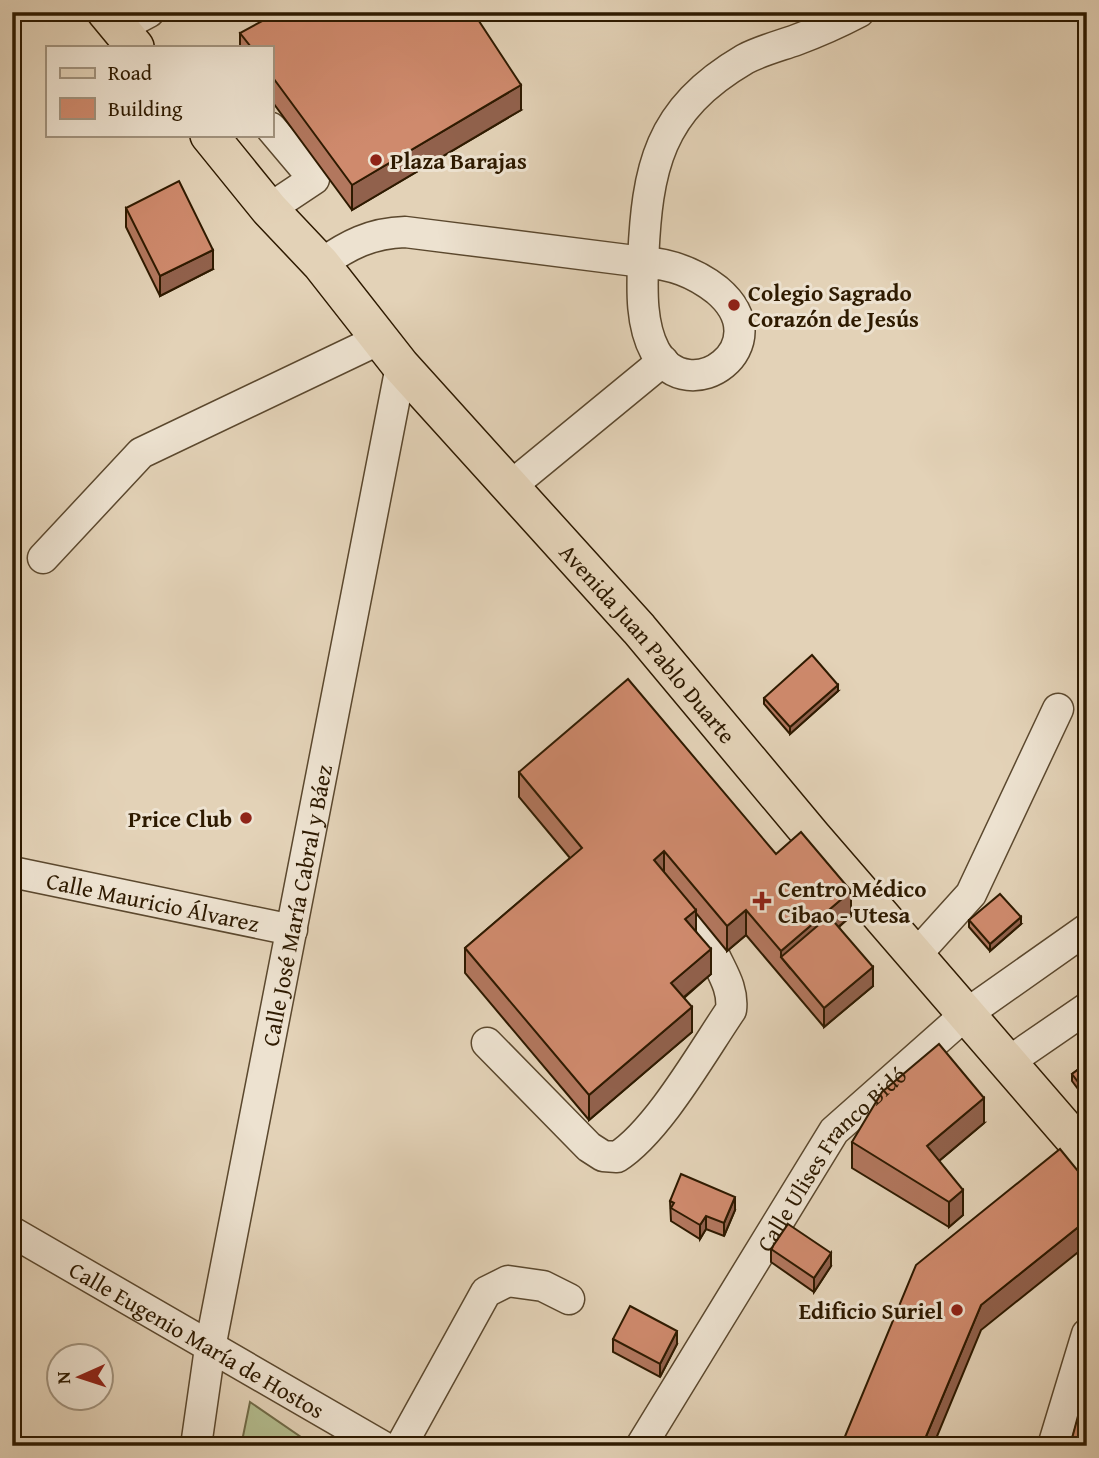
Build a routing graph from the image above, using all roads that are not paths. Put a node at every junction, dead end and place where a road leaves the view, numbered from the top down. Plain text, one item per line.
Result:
1 (859, 12) edge
2 (273, 130) edge
3 (210, 136) edge
4 (269, 209) junction
5 (643, 262) junction
6 (321, 264) junction
7 (391, 353) junction
8 (663, 361) junction
9 (511, 486) junction
10 (43, 558) dead end
11 (1058, 709) dead end
12 (12, 872) edge
13 (707, 926) edge
14 (1087, 929) edge
15 (292, 930) junction
16 (915, 956) junction
17 (1087, 1008) edge
18 (965, 1015) junction
19 (487, 1044) dead end
20 (1007, 1063) junction
21 (1077, 1148) edge
22 (12, 1232) edge
23 (569, 1299) dead end
24 (1087, 1334) edge
25 (210, 1348) junction
26 (196, 1446) edge
27 (382, 1446) edge
28 (401, 1446) edge
29 (641, 1446) edge
30 (1053, 1446) edge

1 - 5 street
2 - 4 street
3 - 4 main road, Avenida Juan Pablo Duarte
4 - 6 main road, Avenida Juan Pablo Duarte
5 - 6 street
5 - 8 street
5 - 8 street
6 - 7 main road, Avenida Juan Pablo Duarte
7 - 9 main road, Avenida Juan Pablo Duarte
7 - 10 street
7 - 15 street, Calle José María Cabral y Báez
8 - 9 street
9 - 16 main road, Avenida Juan Pablo Duarte
11 - 16 street
12 - 15 street, Calle Mauricio Álvarez
13 - 19 street
14 - 18 street, Calle Ulises Franco Bidó
15 - 25 street, Calle José María Cabral y Báez
16 - 18 main road, Avenida Juan Pablo Duarte
17 - 20 street
18 - 20 main road, Avenida Juan Pablo Duarte
18 - 29 street, Calle Ulises Franco Bidó
20 - 21 main road, Avenida Juan Pablo Duarte
22 - 25 street, Calle Eugenio María de Hostos
23 - 28 street
24 - 30 street
25 - 26 street, Calle José María Cabral y Báez
25 - 27 street, Calle Eugenio María de Hostos

